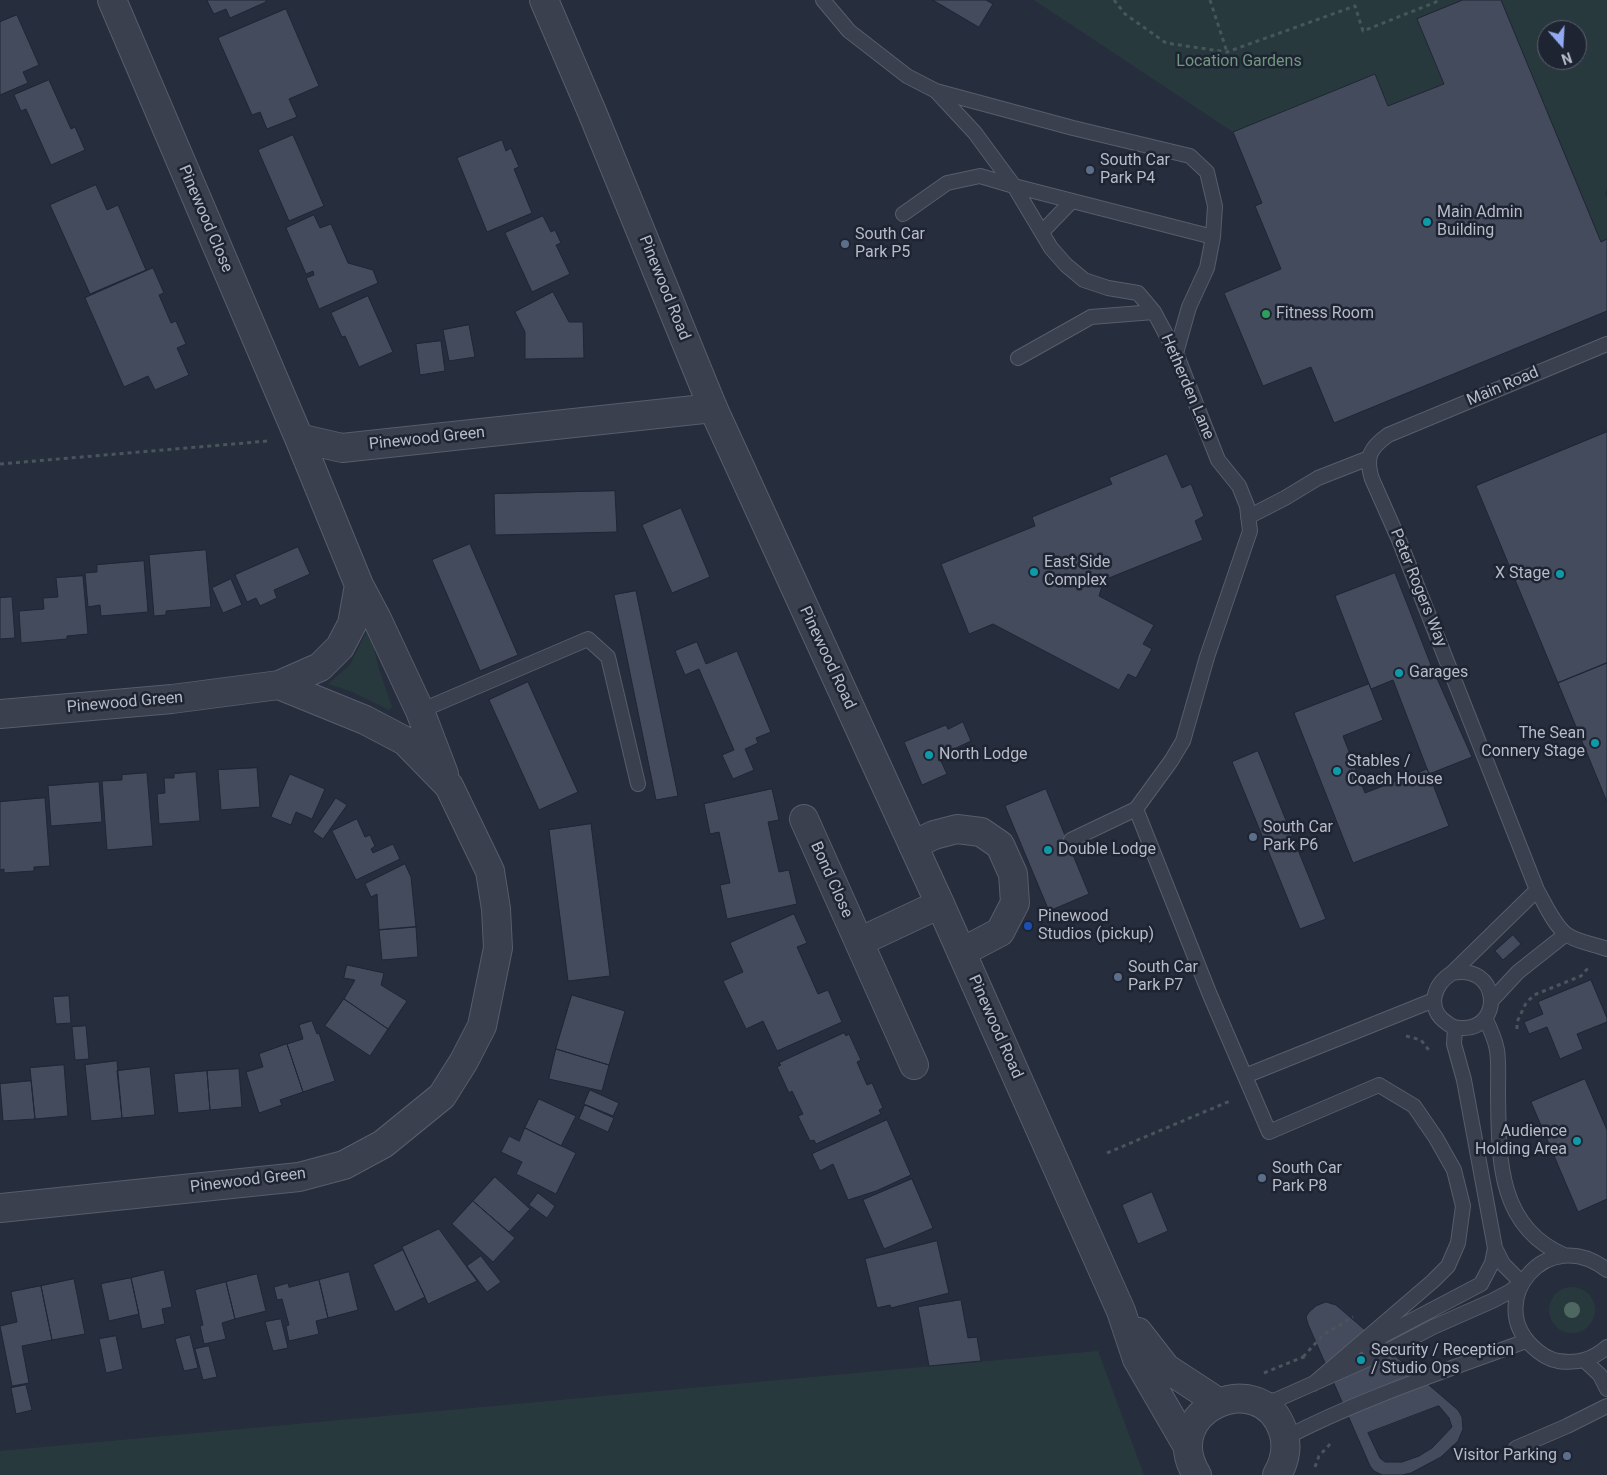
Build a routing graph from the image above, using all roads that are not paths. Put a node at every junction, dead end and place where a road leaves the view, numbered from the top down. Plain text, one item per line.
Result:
1 (112, 0) edge
2 (544, 0) edge
3 (823, 0) edge
4 (936, 91) junction
5 (1014, 186) junction
6 (1072, 201) junction
7 (903, 214) dead end
8 (1042, 232) junction
9 (1213, 237) junction
10 (1154, 312) junction
11 (1607, 344) edge
12 (1176, 353) junction
13 (1018, 358) dead end
14 (713, 408) junction
15 (299, 438) junction
16 (1369, 458) junction
17 (1248, 517) junction
18 (359, 585) junction
19 (279, 685) junction
20 (420, 712) junction
21 (0, 714) edge
22 (638, 784) dead end
23 (449, 786) junction
24 (1136, 809) junction
25 (804, 819) dead end
26 (1070, 840) dead end
27 (913, 845) junction
28 (1537, 890) junction
29 (940, 904) junction
30 (1562, 928) junction
31 (859, 942) junction
32 (1607, 949) edge
33 (962, 952) junction
34 (1452, 973) junction
35 (1434, 1000) junction
36 (1492, 1000) junction
37 (1486, 1018) junction
38 (1455, 1028) junction
39 (914, 1064) dead end
40 (1245, 1076) junction
41 (0, 1208) edge
42 (1495, 1248) junction
43 (1564, 1255) junction
44 (1607, 1270) edge
45 (1522, 1282) junction
46 (1121, 1311) junction
47 (1526, 1341) junction
48 (1607, 1348) edge
49 (1585, 1361) junction
50 (1313, 1384) junction
51 (1607, 1389) edge
52 (1218, 1402) junction
53 (1256, 1402) junction
54 (1607, 1406) edge
55 (1285, 1438) junction
56 (1188, 1447) junction
57 (1516, 1448) dead end
58 (1280, 1472) edge
59 (1197, 1475) edge

1 - 15 street, Pinewood Close
2 - 14 street, Pinewood Road
3 - 4 lane
4 - 5 lane, Hetherden Lane
4 - 9 lane
5 - 6 lane
5 - 7 lane
5 - 8 lane, Hetherden Lane
6 - 8 lane
6 - 9 lane
8 - 10 lane, Hetherden Lane
9 - 12 lane
10 - 12 lane, Hetherden Lane
10 - 13 lane
11 - 16 lane, Main Road
12 - 17 lane, Hetherden Lane
14 - 15 street, Pinewood Green
14 - 27 street, Pinewood Road
15 - 18 street, Pinewood Green
16 - 17 lane
16 - 28 lane, Peter Rogers Way
17 - 24 lane, Hetherden Lane
18 - 19 street, Pinewood Green
18 - 20 street, Pinewood Green
19 - 21 street, Pinewood Green
19 - 23 street, Pinewood Green
20 - 22 lane
20 - 23 street, Pinewood Green
23 - 41 street, Pinewood Green
24 - 26 lane
24 - 40 lane
25 - 31 street, Bond Close
27 - 29 street, Pinewood Road
27 - 33 street
28 - 30 lane, Peter Rogers Way
28 - 34 lane
29 - 31 street
29 - 33 street, Pinewood Road
30 - 32 lane
30 - 36 lane
31 - 39 street, Bond Close
33 - 46 street, Pinewood Road
34 - 35 lane
34 - 36 lane
35 - 38 lane
35 - 40 lane
36 - 37 lane
37 - 38 lane
37 - 43 lane
38 - 42 lane
40 - 50 lane
42 - 45 lane
42 - 50 lane
43 - 44 lane
43 - 45 lane
45 - 47 lane
45 - 50 lane
46 - 52 street, Pinewood Road
46 - 56 street, Pinewood Road
47 - 49 lane
47 - 55 lane
48 - 49 lane
49 - 51 lane
50 - 53 lane
52 - 53 street
52 - 56 street
53 - 55 street
54 - 57 lane
55 - 58 street
56 - 59 street, Pinewood Road

